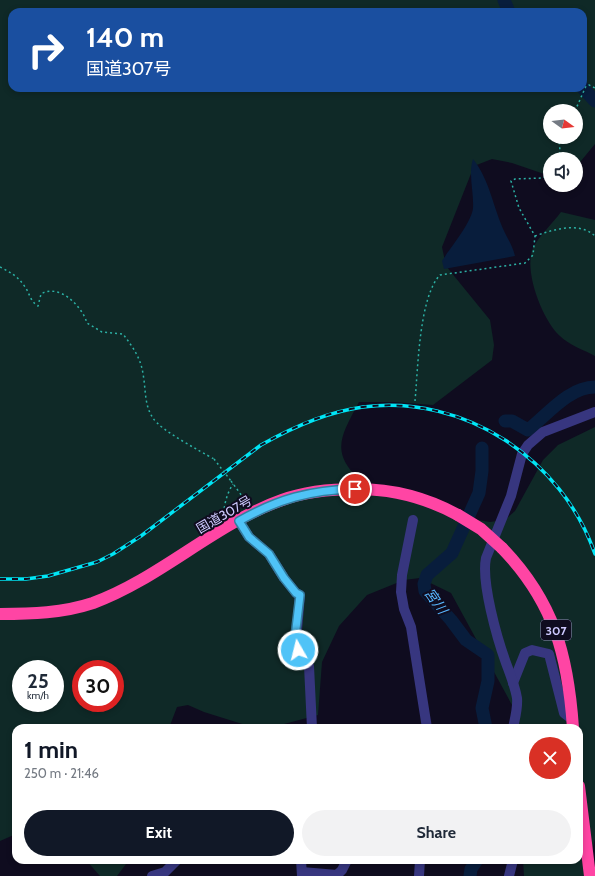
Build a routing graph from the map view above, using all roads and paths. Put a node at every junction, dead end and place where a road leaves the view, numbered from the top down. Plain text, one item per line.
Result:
1 (583, 92) edge
2 (578, 104) edge
3 (543, 178) edge
4 (535, 236) junction
5 (595, 236) edge
6 (0, 267) edge
7 (415, 401) dead end
8 (595, 412) edge
9 (233, 484) junction
10 (242, 496) dead end
11 (413, 520) dead end
12 (239, 521) junction
13 (225, 528) junction
14 (0, 614) edge
15 (513, 683) junction
16 (312, 724) edge
17 (426, 724) edge
18 (514, 724) edge
19 (573, 724) edge
20 (583, 819) edge
21 (174, 864) edge
22 (301, 864) edge
23 (345, 864) edge
24 (420, 864) edge
25 (512, 864) edge
26 (165, 874) edge
27 (302, 874) edge
28 (152, 876) edge
29 (419, 876) edge
30 (509, 876) edge
31 (590, 876) edge

1 - 2 path
3 - 4 path
4 - 5 path
4 - 7 path
6 - 9 path, bridge
8 - 15 street
9 - 10 path
9 - 13 path
11 - 17 street
12 - 13 highway, 国道307号 / 307
12 - 16 street
12 - 19 highway, 国道307号 / 307, bridge
13 - 14 highway, 国道307号 / 307
15 - 18 street
15 - 19 street
20 - 31 highway
21 - 26 street
22 - 27 street
23 - 27 street
24 - 29 street
25 - 30 street
26 - 28 street

